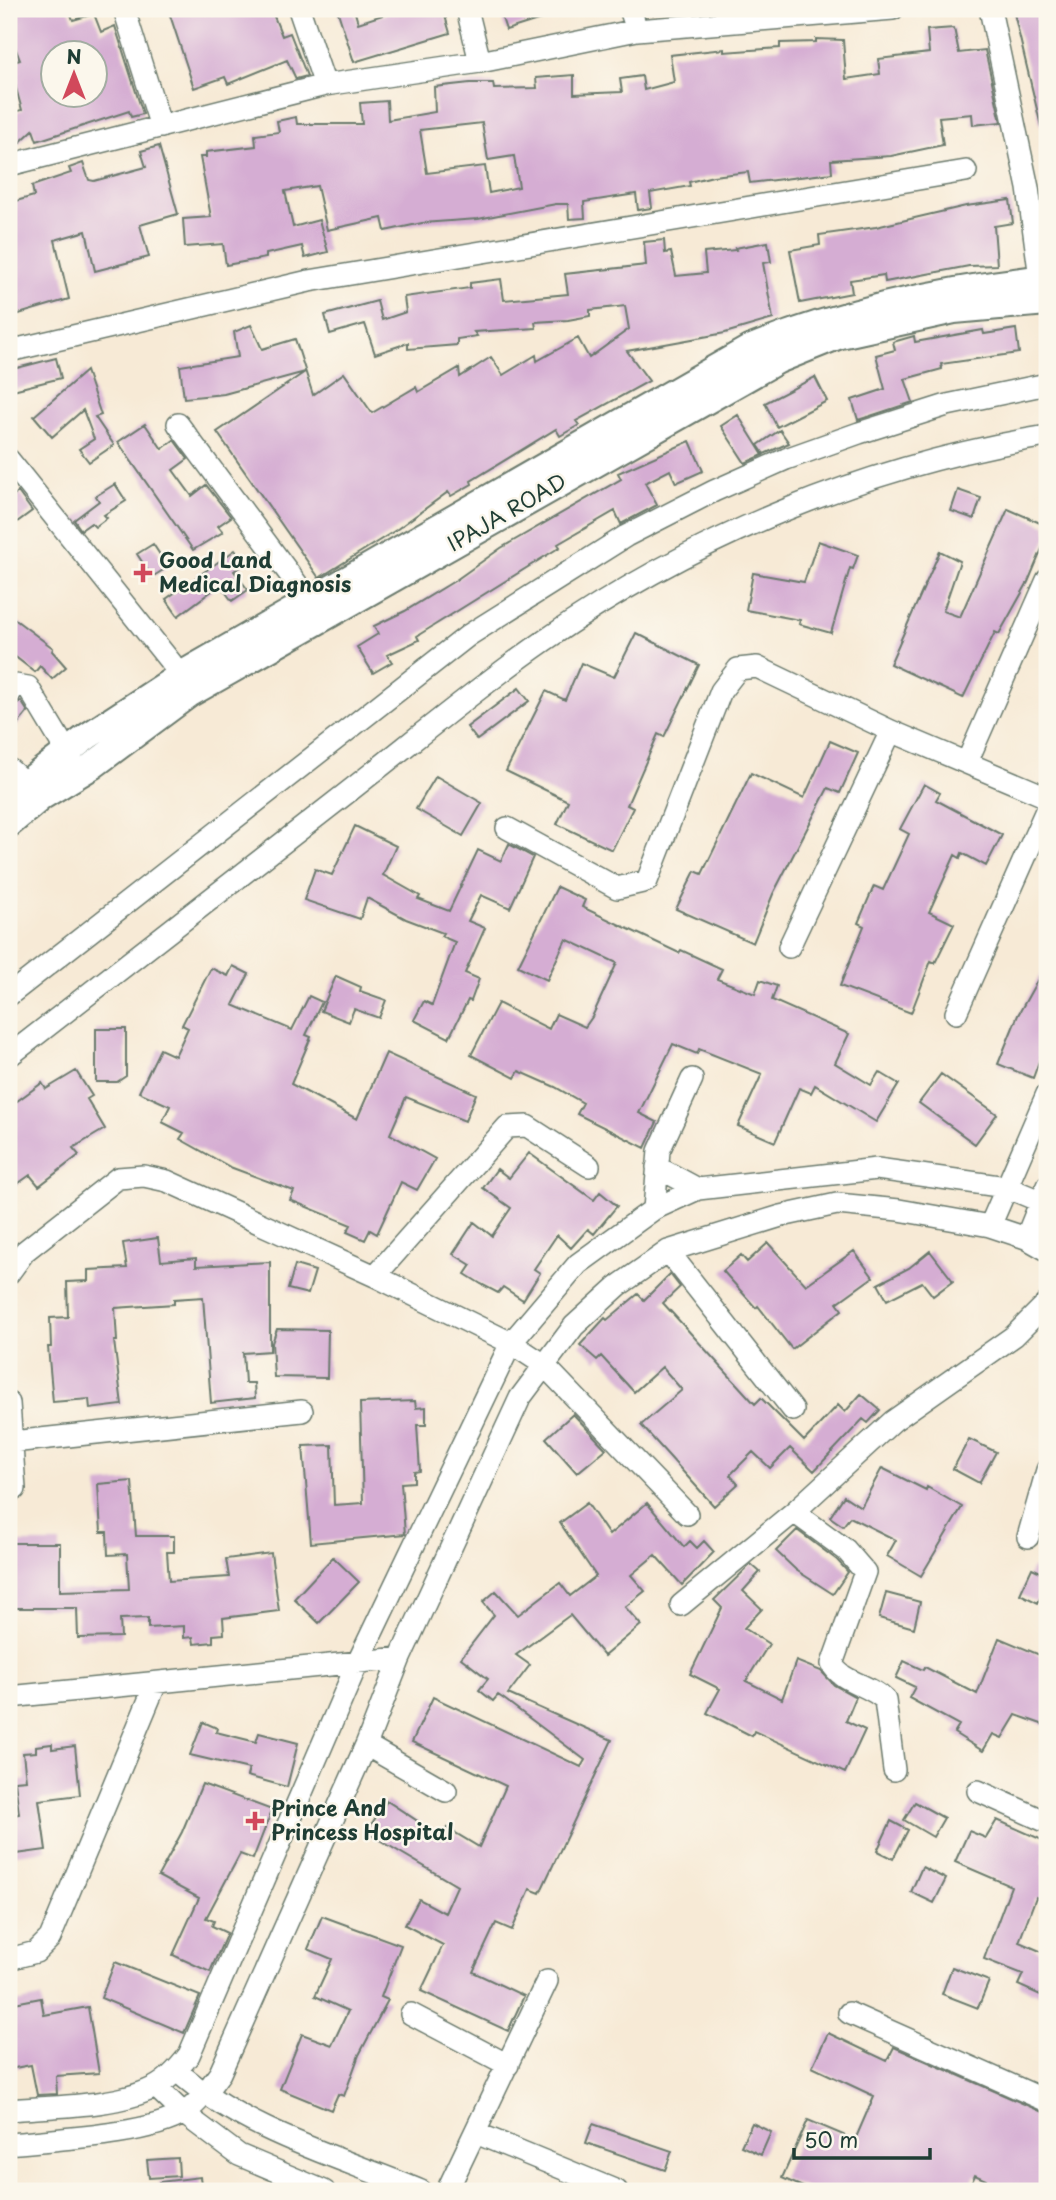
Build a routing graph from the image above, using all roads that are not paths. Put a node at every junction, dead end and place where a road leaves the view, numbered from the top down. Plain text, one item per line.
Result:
1 (124, 9) edge
2 (299, 9) edge
3 (467, 9) edge
4 (630, 9) edge
5 (893, 9) edge
6 (990, 9) edge
7 (794, 14) edge
8 (637, 30) junction
9 (480, 62) junction
10 (325, 85) junction
11 (161, 127) junction
12 (9, 164) edge
13 (966, 171) dead end
14 (1045, 286) edge
15 (9, 351) edge
16 (1047, 384) edge
17 (178, 424) dead end
18 (1047, 436) edge
19 (9, 460) edge
20 (1047, 580) edge
21 (311, 603) junction
22 (181, 675) junction
23 (9, 695) edge
24 (891, 731) junction
25 (67, 752) junction
26 (967, 762) junction
27 (14, 782) edge
28 (1047, 797) edge
29 (1047, 808) edge
30 (9, 824) edge
31 (507, 828) dead end
32 (789, 947) dead end
33 (9, 995) edge
34 (956, 1013) dead end
35 (9, 1056) edge
36 (692, 1079) dead end
37 (1047, 1094) edge
38 (589, 1166) dead end
39 (657, 1167) junction
40 (1006, 1187) junction
41 (698, 1189) junction
42 (1045, 1197) edge
43 (654, 1209) junction
44 (990, 1226) junction
45 (1026, 1238) junction
46 (1047, 1250) edge
47 (668, 1251) junction
48 (9, 1273) edge
49 (375, 1276) junction
50 (1047, 1303) edge
51 (511, 1343) junction
52 (543, 1364) junction
53 (9, 1403) edge
54 (793, 1410) dead end
55 (302, 1411) dead end
56 (12, 1442) junction
57 (1047, 1470) edge
58 (15, 1489) dead end
59 (794, 1512) junction
60 (687, 1514) dead end
61 (1028, 1537) dead end
62 (681, 1605) dead end
63 (400, 1658) junction
64 (357, 1664) junction
65 (156, 1683) junction
66 (9, 1697) edge
67 (366, 1745) junction
68 (894, 1770) dead end
69 (446, 1791) dead end
70 (978, 1791) dead end
71 (1047, 1822) edge
72 (9, 1959) edge
73 (547, 1981) dead end
74 (849, 2013) dead end
75 (411, 2014) dead end
76 (508, 2065) junction
77 (177, 2071) junction
78 (156, 2087) junction
79 (204, 2096) junction
80 (1047, 2101) edge
81 (9, 2110) edge
82 (183, 2113) junction
83 (476, 2133) junction
84 (9, 2144) edge
85 (324, 2191) edge
86 (421, 2191) edge
87 (447, 2191) edge
88 (617, 2191) edge

1 - 11 street
2 - 10 street
3 - 9 street
4 - 8 street
5 - 7 street
6 - 14 street
7 - 8 street
8 - 9 street
9 - 10 street
10 - 11 street
11 - 12 street
13 - 15 street
14 - 21 main road, IPAJA ROAD
14 - 30 main road, IPAJA ROAD
16 - 33 street
17 - 21 street
18 - 35 street
19 - 22 street
20 - 26 street
21 - 22 main road, IPAJA ROAD
22 - 25 main road, IPAJA ROAD
23 - 25 street
24 - 26 street
24 - 31 street
24 - 32 street
25 - 27 main road, IPAJA ROAD
26 - 28 street
29 - 34 street
36 - 39 street
37 - 40 street
38 - 49 street
39 - 41 street
39 - 43 street
40 - 41 street
40 - 42 street
40 - 44 street
41 - 43 street
42 - 45 street
43 - 51 street
44 - 45 street
44 - 47 street
45 - 46 street
47 - 52 street
47 - 54 street
48 - 49 street
49 - 51 street
50 - 59 street
51 - 52 street
51 - 64 street
52 - 60 street
52 - 63 street
53 - 56 street
55 - 56 street
56 - 58 street
57 - 61 street
59 - 62 street
59 - 68 street
63 - 64 street
63 - 67 street
64 - 65 street
64 - 77 street
65 - 66 street
65 - 72 street
67 - 69 street
67 - 79 street
70 - 71 street
73 - 76 street
74 - 80 street
75 - 76 street
76 - 83 street
77 - 78 street
77 - 79 street
78 - 81 street
78 - 82 street
79 - 82 street
79 - 86 street
82 - 84 street
82 - 85 street
83 - 87 street
83 - 88 street

